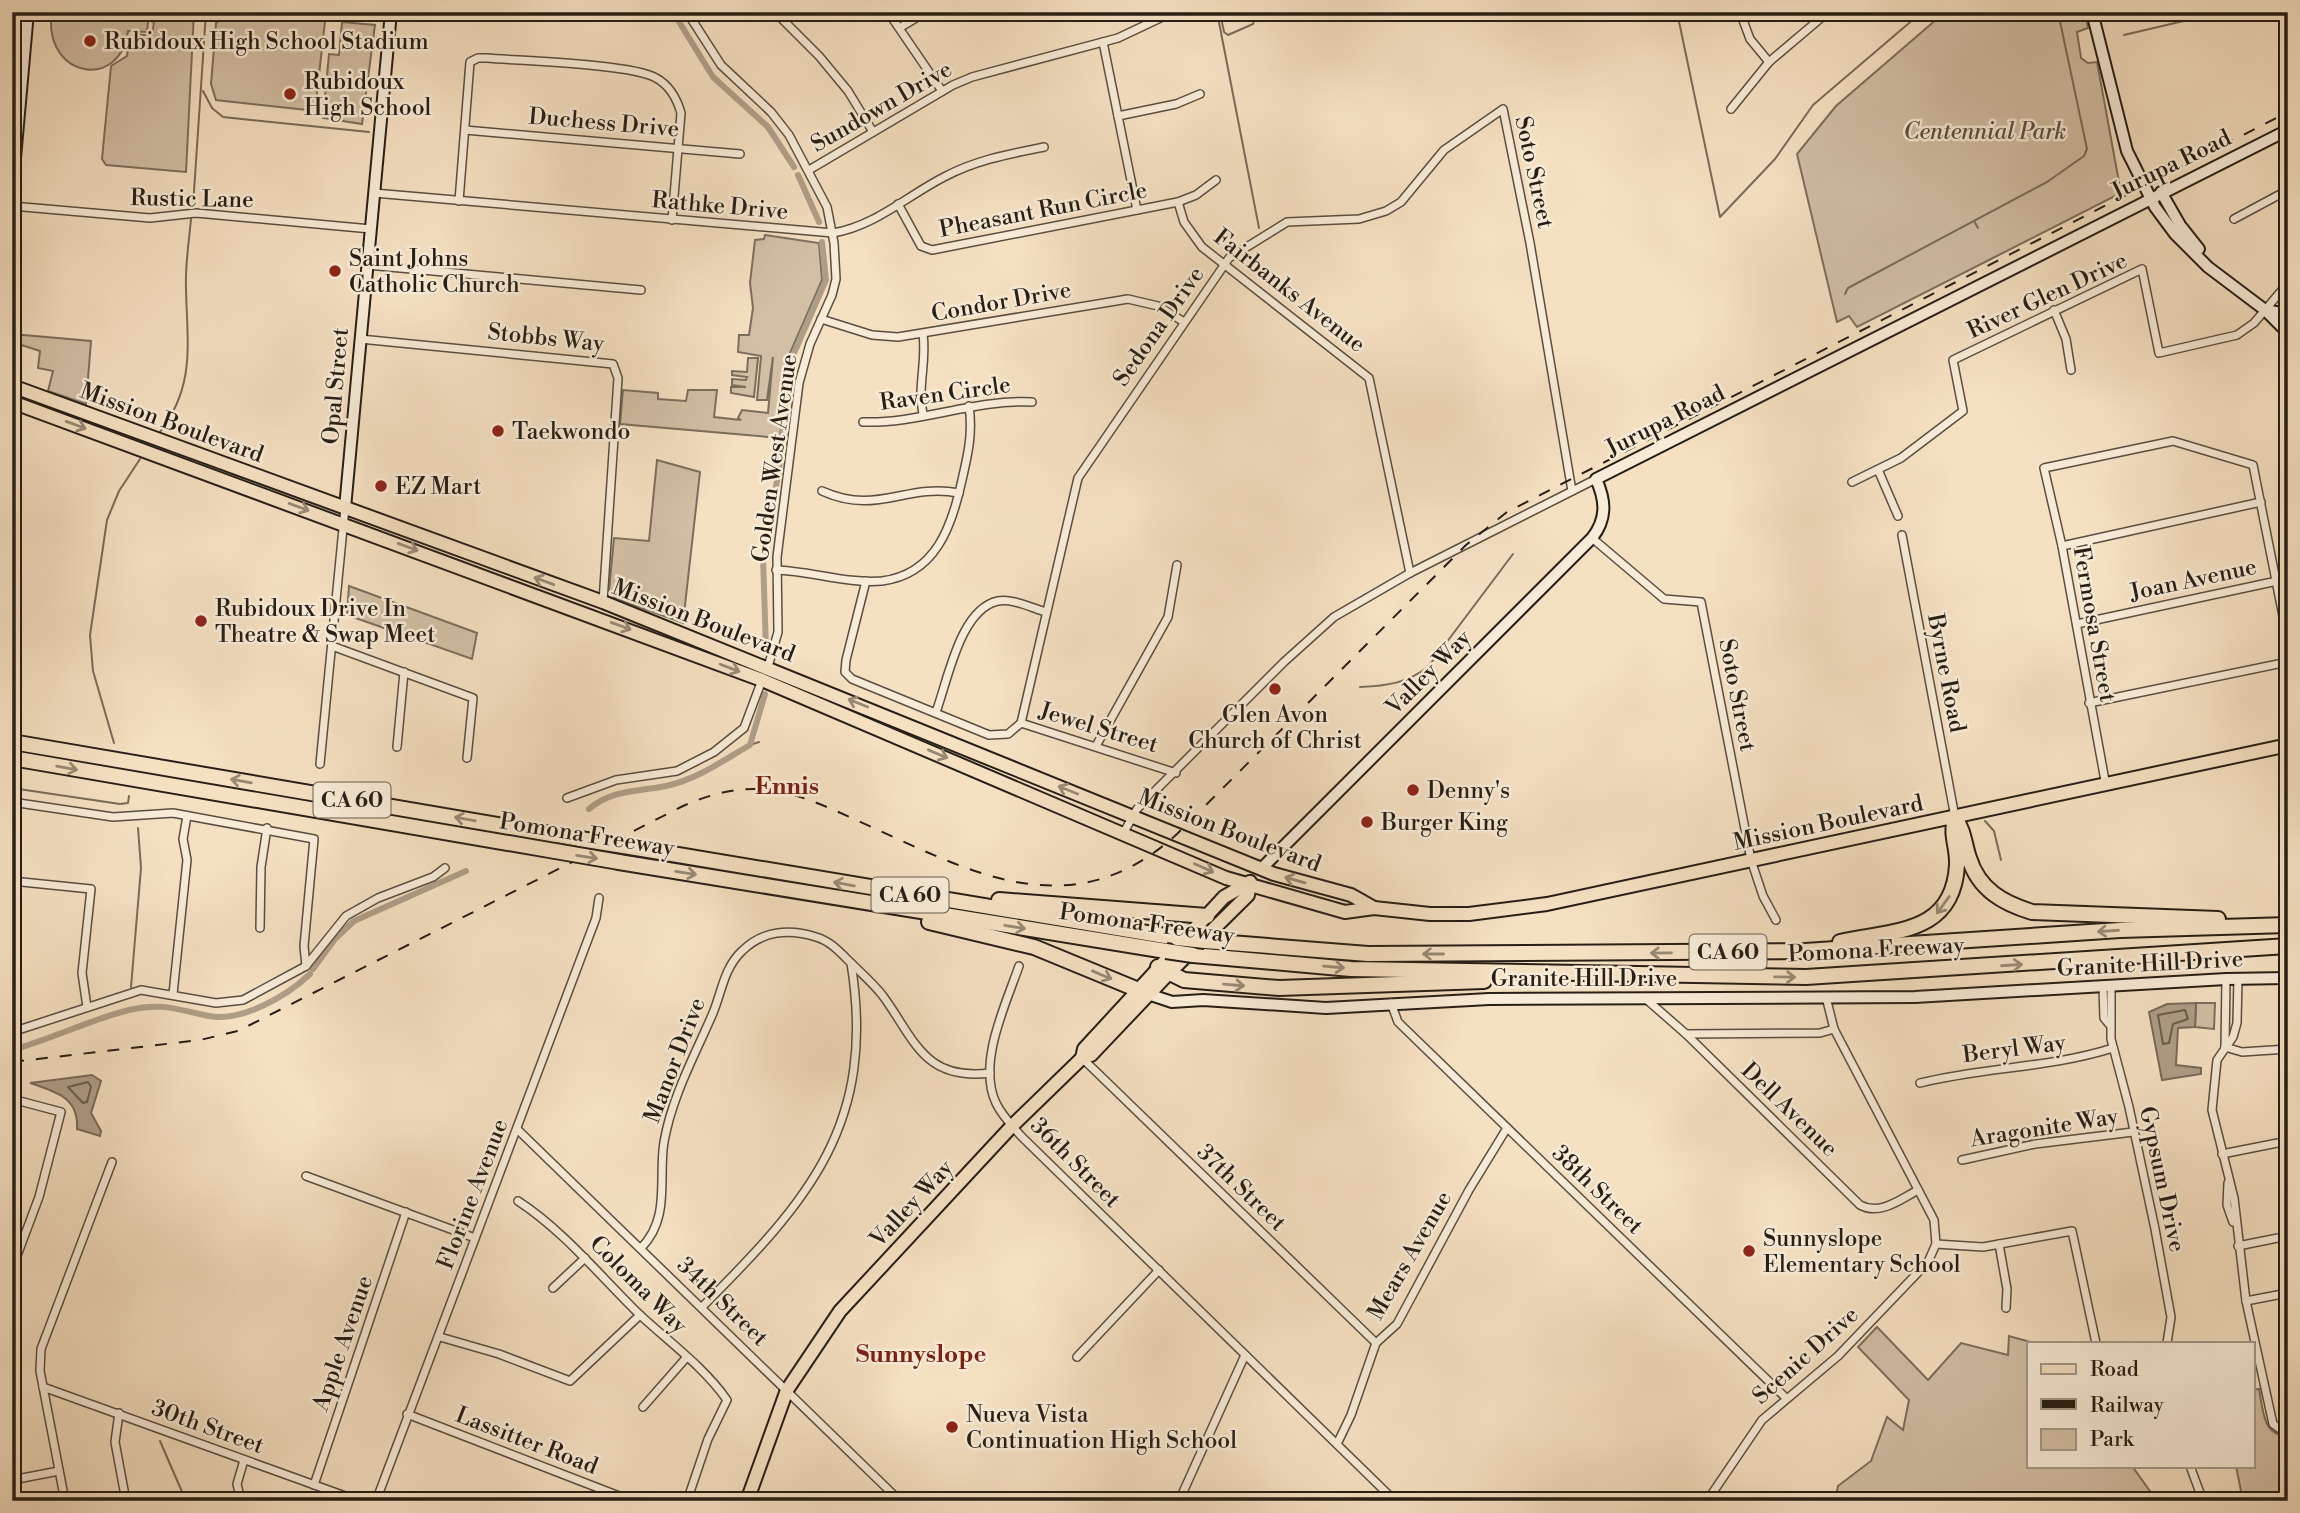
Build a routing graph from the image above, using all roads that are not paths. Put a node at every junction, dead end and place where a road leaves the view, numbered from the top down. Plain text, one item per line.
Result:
1 (29, 12) edge
2 (391, 12) edge
3 (687, 12) edge
4 (775, 12) edge
5 (888, 12) edge
6 (926, 12) edge
7 (1173, 12) edge
8 (1740, 12) edge
9 (1828, 12) edge
10 (2093, 14) edge
11 (901, 27) junction
12 (1103, 42) junction
13 (1769, 62) junction
14 (942, 91) junction
15 (17, 93) edge
16 (1200, 94) dead end
17 (1503, 108) joint
18 (1731, 110) dead end
19 (1118, 116) junction
20 (465, 130) junction
21 (2288, 130) edge
22 (873, 132) junction
23 (1044, 147) dead end
24 (679, 148) junction
25 (740, 154) dead end
26 (809, 170) junction
27 (1216, 180) dead end
28 (2288, 190) edge
29 (12, 192) edge
30 (2161, 192) junction
31 (374, 194) junction
32 (2150, 198) junction
33 (459, 201) junction
34 (1178, 202) junction
35 (898, 204) junction
36 (12, 206) edge
37 (1137, 210) junction
38 (2234, 219) dead end
39 (672, 220) junction
40 (371, 229) junction
41 (833, 233) junction
42 (1224, 264) junction
43 (367, 265) junction
44 (2208, 267) junction
45 (2288, 283) edge
46 (640, 290) dead end
47 (2054, 310) junction
48 (2265, 310) junction
49 (821, 319) junction
50 (2288, 320) edge
51 (1184, 322) junction
52 (923, 334) junction
53 (2288, 334) edge
54 (360, 339) junction
55 (2071, 370) dead end
56 (12, 386) edge
57 (12, 402) edge
58 (1032, 402) dead end
59 (969, 406) junction
60 (923, 414) junction
61 (863, 422) dead end
62 (1879, 471) junction
63 (1596, 479) junction
64 (1852, 482) dead end
65 (822, 491) dead end
66 (1572, 491) junction
67 (959, 493) junction
68 (2260, 502) junction
69 (345, 508) junction
70 (1898, 516) dead end
71 (344, 523) junction
72 (1902, 535) dead end
73 (1592, 538) junction
74 (2062, 545) junction
75 (1177, 565) dead end
76 (776, 570) junction
77 (1410, 573) junction
78 (866, 581) junction
79 (2277, 581) junction
80 (603, 602) junction
81 (1046, 612) junction
82 (2077, 624) junction
83 (2288, 640) edge
84 (332, 646) junction
85 (2288, 662) edge
86 (768, 667) junction
87 (404, 672) junction
88 (762, 680) junction
89 (2090, 703) junction
90 (936, 712) junction
91 (1021, 723) junction
92 (12, 742) edge
93 (1096, 746) junction
94 (2288, 746) edge
95 (397, 747) dead end
96 (12, 758) edge
97 (467, 758) dead end
98 (320, 764) dead end
99 (1175, 773) junction
100 (2106, 787) junction
101 (567, 798) dead end
102 (12, 802) edge
103 (187, 816) junction
104 (1132, 816) junction
105 (1955, 818) junction
106 (267, 828) junction
107 (1124, 832) junction
108 (1751, 860) junction
109 (445, 868) dead end
110 (1262, 868) junction
111 (12, 881) edge
112 (1250, 882) junction
113 (883, 891) junction
114 (599, 898) dead end
115 (875, 905) junction
116 (1374, 908) junction
117 (1207, 916) junction
118 (1776, 920) dead end
119 (2288, 925) edge
120 (2250, 927) junction
121 (260, 928) dead end
122 (2288, 946) edge
123 (1805, 951) junction
124 (850, 962) junction
125 (1019, 965) dead end
126 (306, 966) junction
127 (1163, 970) junction
128 (1570, 974) junction
129 (2226, 978) junction
130 (2238, 978) junction
131 (2288, 978) edge
132 (2107, 985) junction
133 (1142, 992) junction
134 (173, 994) junction
135 (1826, 997) junction
136 (1646, 999) junction
137 (1391, 1003) junction
138 (88, 1007) junction
139 (2226, 1025) junction
140 (2236, 1027) junction
141 (1834, 1029) junction
142 (12, 1032) edge
143 (1686, 1034) junction
144 (2225, 1047) junction
145 (2113, 1048) junction
146 (2288, 1049) edge
147 (1082, 1058) junction
148 (990, 1073) junction
149 (1920, 1083) dead end
150 (12, 1099) edge
151 (1012, 1126) junction
152 (1507, 1128) junction
153 (517, 1129) junction
154 (2133, 1132) junction
155 (2288, 1141) edge
156 (2222, 1154) junction
157 (1962, 1160) dead end
158 (112, 1162) dead end
159 (306, 1176) dead end
160 (1918, 1190) junction
161 (518, 1201) dead end
162 (406, 1212) junction
163 (2288, 1236) edge
164 (475, 1238) junction
165 (1936, 1244) junction
166 (1999, 1244) junction
167 (2238, 1246) junction
168 (641, 1248) junction
169 (585, 1258) junction
170 (12, 1269) edge
171 (1159, 1270) junction
172 (553, 1288) dead end
173 (2288, 1293) edge
174 (2246, 1301) junction
175 (702, 1307) junction
176 (2007, 1308) dead end
177 (640, 1314) junction
178 (440, 1336) junction
179 (2096, 1342) edge
180 (2167, 1342) edge
181 (1376, 1343) junction
182 (1245, 1355) junction
183 (1077, 1357) dead end
184 (686, 1358) junction
185 (43, 1387) junction
186 (788, 1390) junction
187 (1786, 1398) junction
188 (643, 1407) dead end
189 (119, 1413) junction
190 (407, 1414) junction
191 (2288, 1428) edge
192 (1337, 1444) junction
193 (244, 1460) junction
194 (2191, 1468) edge
195 (60, 1471) junction
196 (12, 1480) edge
197 (314, 1485) junction
198 (811, 1500) edge
199 (65, 1501) edge
200 (126, 1501) edge
201 (241, 1501) edge
202 (359, 1501) edge
203 (376, 1501) edge
204 (632, 1501) edge
205 (687, 1501) edge
206 (747, 1501) edge
207 (824, 1501) edge
208 (901, 1501) edge
209 (1179, 1501) edge
210 (1395, 1501) edge
211 (1707, 1501) edge
212 (2203, 1501) edge

1 - 15 street
2 - 31 street, Opal Street
3 - 26 street, Golden West Avenue
4 - 22 street
5 - 11 street
6 - 11 street
7 - 12 street, Sundown Drive
8 - 13 street
9 - 13 street
10 - 32 street
11 - 14 street
12 - 14 street, Sundown Drive
12 - 19 street
13 - 18 street
14 - 22 street, Sundown Drive
15 - 29 street
16 - 19 street
17 - 42 street, Sedona Drive
17 - 66 street, Soto Street
19 - 37 street
20 - 24 street, Duchess Drive
20 - 24 street
20 - 33 street
21 - 30 street, Jurupa Road
22 - 26 street, Sundown Drive
23 - 35 street, Rathke Drive
24 - 25 street, Duchess Drive
24 - 39 street
26 - 41 street, Golden West Avenue
27 - 34 street, Pheasant Run Circle
28 - 38 street
30 - 32 street, Jurupa Road
30 - 44 street
31 - 33 street, Rathke Drive
31 - 40 street, Opal Street
32 - 44 street
32 - 63 street, Jurupa Road
33 - 39 street, Rathke Drive
34 - 37 street, Pheasant Run Circle
34 - 42 street, Fairbanks Avenue
35 - 37 street, Pheasant Run Circle
35 - 41 street, Rathke Drive
36 - 40 street, Rustic Lane
39 - 41 street, Rathke Drive
40 - 43 street, Opal Street
41 - 49 street, Golden West Avenue
42 - 51 street, Sedona Drive
42 - 77 street, Fairbanks Avenue
43 - 46 street
43 - 54 street, Opal Street
44 - 48 street
45 - 48 street
47 - 48 street, River Glen Drive
47 - 55 street
47 - 62 street, River Glen Drive
48 - 50 street
48 - 53 street
49 - 52 street, Condor Drive
49 - 76 street, Golden West Avenue
51 - 52 street, Condor Drive
51 - 81 street, Sedona Drive
52 - 60 street
54 - 69 street, Opal Street
54 - 80 street, Stobbs Way
56 - 69 main road, Mission Boulevard
57 -> 71 main road, Mission Boulevard
58 - 59 street, Raven Circle
59 - 60 street, Raven Circle
59 - 67 street
60 - 61 street, Raven Circle
62 - 64 street, River Glen Drive
62 - 70 street
63 - 66 street, Jurupa Road
63 - 73 street, Valley Way
65 - 67 street
66 - 77 street, Jurupa Road
67 - 78 street
68 - 74 street
68 - 74 street, Fermosa Street
68 - 79 street
69 - 71 street, Opal Street
80 -> 69 main road, Mission Boulevard
71 - 84 street, Opal Street
71 -> 88 main road, Mission Boulevard
72 - 105 street, Byrne Road
73 - 108 street, Soto Street
73 - 110 street, Valley Way
74 - 82 street, Fermosa Street
75 - 93 street
76 - 78 street
76 - 86 street, Golden West Avenue
77 - 99 street, Jurupa Road
78 - 90 street, Jewel Street
79 - 82 street, Joan Avenue
79 - 83 street
80 - 86 main road, Mission Boulevard
81 - 90 street
81 - 91 street, Sedona Drive
82 - 89 street, Fermosa Street
84 - 87 street
84 - 98 street, Opal Street
85 - 89 street
86 - 88 main road
104 -> 86 main road, Mission Boulevard
87 - 95 street
87 - 97 street
88 - 101 street
88 -> 107 main road, Mission Boulevard
89 - 100 street, Fermosa Street
90 - 91 street, Jewel Street
91 - 93 street, Jewel Street
113 -> 92 highway, Pomona Freeway / CA 60, bridge
93 - 99 street, Jewel Street
94 - 100 main road, Mission Boulevard
96 -> 115 highway, Pomona Freeway / CA 60, bridge
99 - 104 street, Jurupa Road
100 - 105 main road, Mission Boulevard
102 - 103 street
103 - 106 street
103 - 134 street
104 - 107 street, Jurupa Road
104 - 110 main road, Mission Boulevard
105 - 108 main road, Mission Boulevard
105 - 120 highway
105 -> 123 highway
106 - 121 street
106 - 126 street
107 -> 112 main road, Mission Boulevard
108 - 116 main road, Mission Boulevard
108 - 118 street, Soto Street
109 - 126 street
110 - 112 main road, Valley Way
116 -> 110 main road, Mission Boulevard
111 - 138 street
112 - 116 main road, Mission Boulevard
112 - 117 main road, Valley Way
112 - 127 main road, Valley Way
113 - 117 highway
123 -> 113 highway, Pomona Freeway / CA 60, bridge
114 - 153 street, Florine Avenue
115 -> 128 highway, Pomona Freeway / CA 60, bridge
115 -> 133 highway
117 - 127 main road, Valley Way
119 - 120 highway, Pomona Freeway / CA 60
120 -> 123 highway, Pomona Freeway / CA 60
128 -> 122 highway, Pomona Freeway / CA 60
124 - 148 street
124 - 168 street, Manor Drive
124 - 175 street
125 - 148 street
126 - 134 street
127 -> 128 highway
127 - 133 main road, Valley Way
129 - 130 street, Granite Hill Drive
129 - 132 street, Granite Hill Drive
129 - 139 street
130 - 131 street, Granite Hill Drive
130 - 140 street
132 - 135 street, Granite Hill Drive
132 - 145 street, Gypsum Drive
133 - 137 street, Granite Hill Drive
133 - 147 main road, Valley Way
134 - 138 street
135 - 136 street, Granite Hill Drive
135 - 141 street
136 - 137 street, Granite Hill Drive
136 - 143 street, Dell Avenue
137 - 152 street, 38th Street
138 - 142 street
139 - 140 street
139 - 144 street
140 - 144 street
141 - 143 street
141 - 160 street
143 - 160 street, Dell Avenue
144 - 146 street
144 - 156 street
145 - 149 street, Beryl Way
145 - 154 street, Gypsum Drive
147 - 151 main road, Valley Way
147 - 181 street, 37th Street
148 - 151 street, 36th Street
150 - 170 street
151 - 171 street, 36th Street
151 - 186 main road, Valley Way
152 - 181 street, Mears Avenue
152 - 187 street, 38th Street
153 - 164 street, Florine Avenue
153 - 168 street, 34th Street
154 - 157 street, Aragonite Way
154 - 180 street, Gypsum Drive
155 - 156 street
156 - 167 street
158 - 185 street
159 - 162 street
160 - 165 street
161 - 169 street, Coloma Way
162 - 164 street
162 - 197 street, Apple Avenue
163 - 167 street
164 - 178 street, Florine Avenue
165 - 166 street
165 - 187 street, Scenic Drive
166 - 176 street
166 - 179 street
167 - 174 street
168 - 175 street, 34th Street
169 - 172 street
169 - 177 street, Coloma Way
171 - 182 street, 36th Street
171 - 183 street
173 - 174 street
174 - 191 street
175 - 186 street, 34th Street
177 - 178 street
177 - 184 street, Coloma Way
178 - 190 street, Florine Avenue
181 - 192 street, Mears Avenue
182 - 192 street, 36th Street
182 - 209 street
184 - 188 street
184 - 205 street, Coloma Way
185 - 189 street, 30th Street
185 - 195 street
186 - 206 main road, Valley Way
186 - 208 street, 34th Street
187 - 211 street, Scenic Drive
189 - 193 street, 30th Street
189 - 200 street
190 - 203 street, Florine Avenue
190 - 204 street, Lassitter Road
192 - 210 street, 36th Street
193 - 197 street, 30th Street
193 - 201 street
194 - 212 street
195 - 196 street
195 - 199 street
197 - 202 street, 30th Street
198 - 207 street

